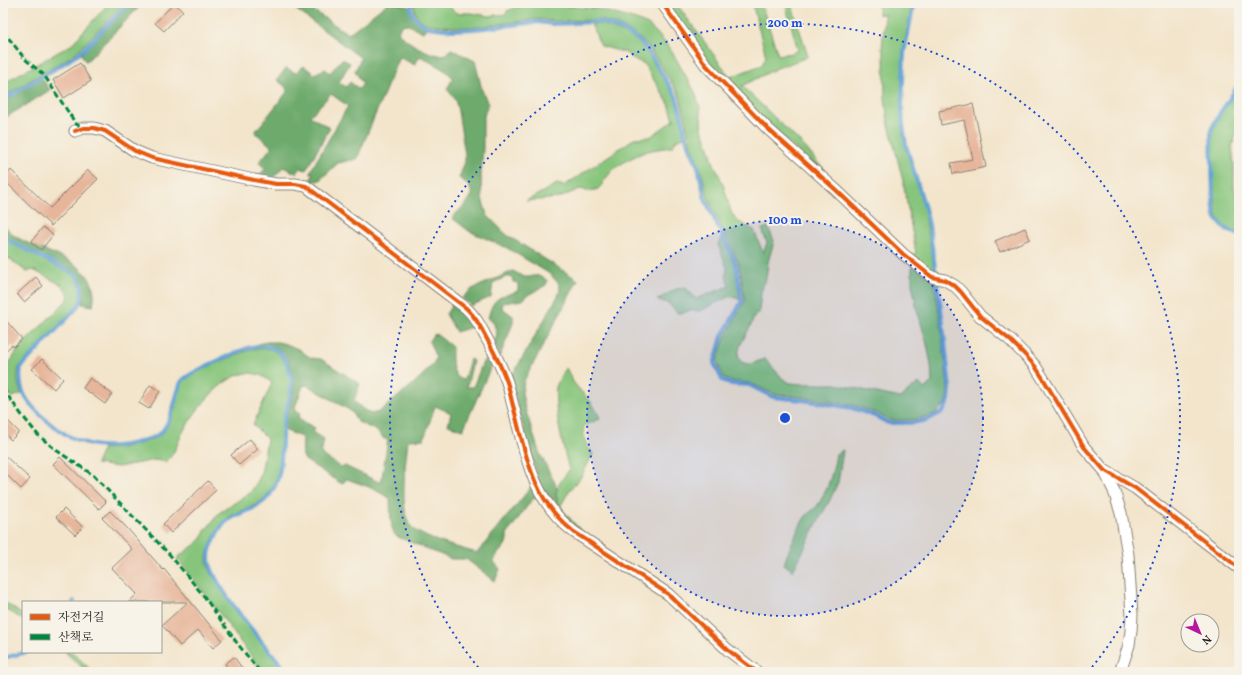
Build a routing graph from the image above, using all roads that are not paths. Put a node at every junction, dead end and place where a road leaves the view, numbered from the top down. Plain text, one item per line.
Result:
1 (662, 3) edge
2 (75, 131) dead end
3 (1104, 470) junction
4 (1239, 568) edge
5 (757, 672) edge
6 (1120, 672) edge

1 - 3 street
2 - 5 street
3 - 4 street
3 - 6 street

